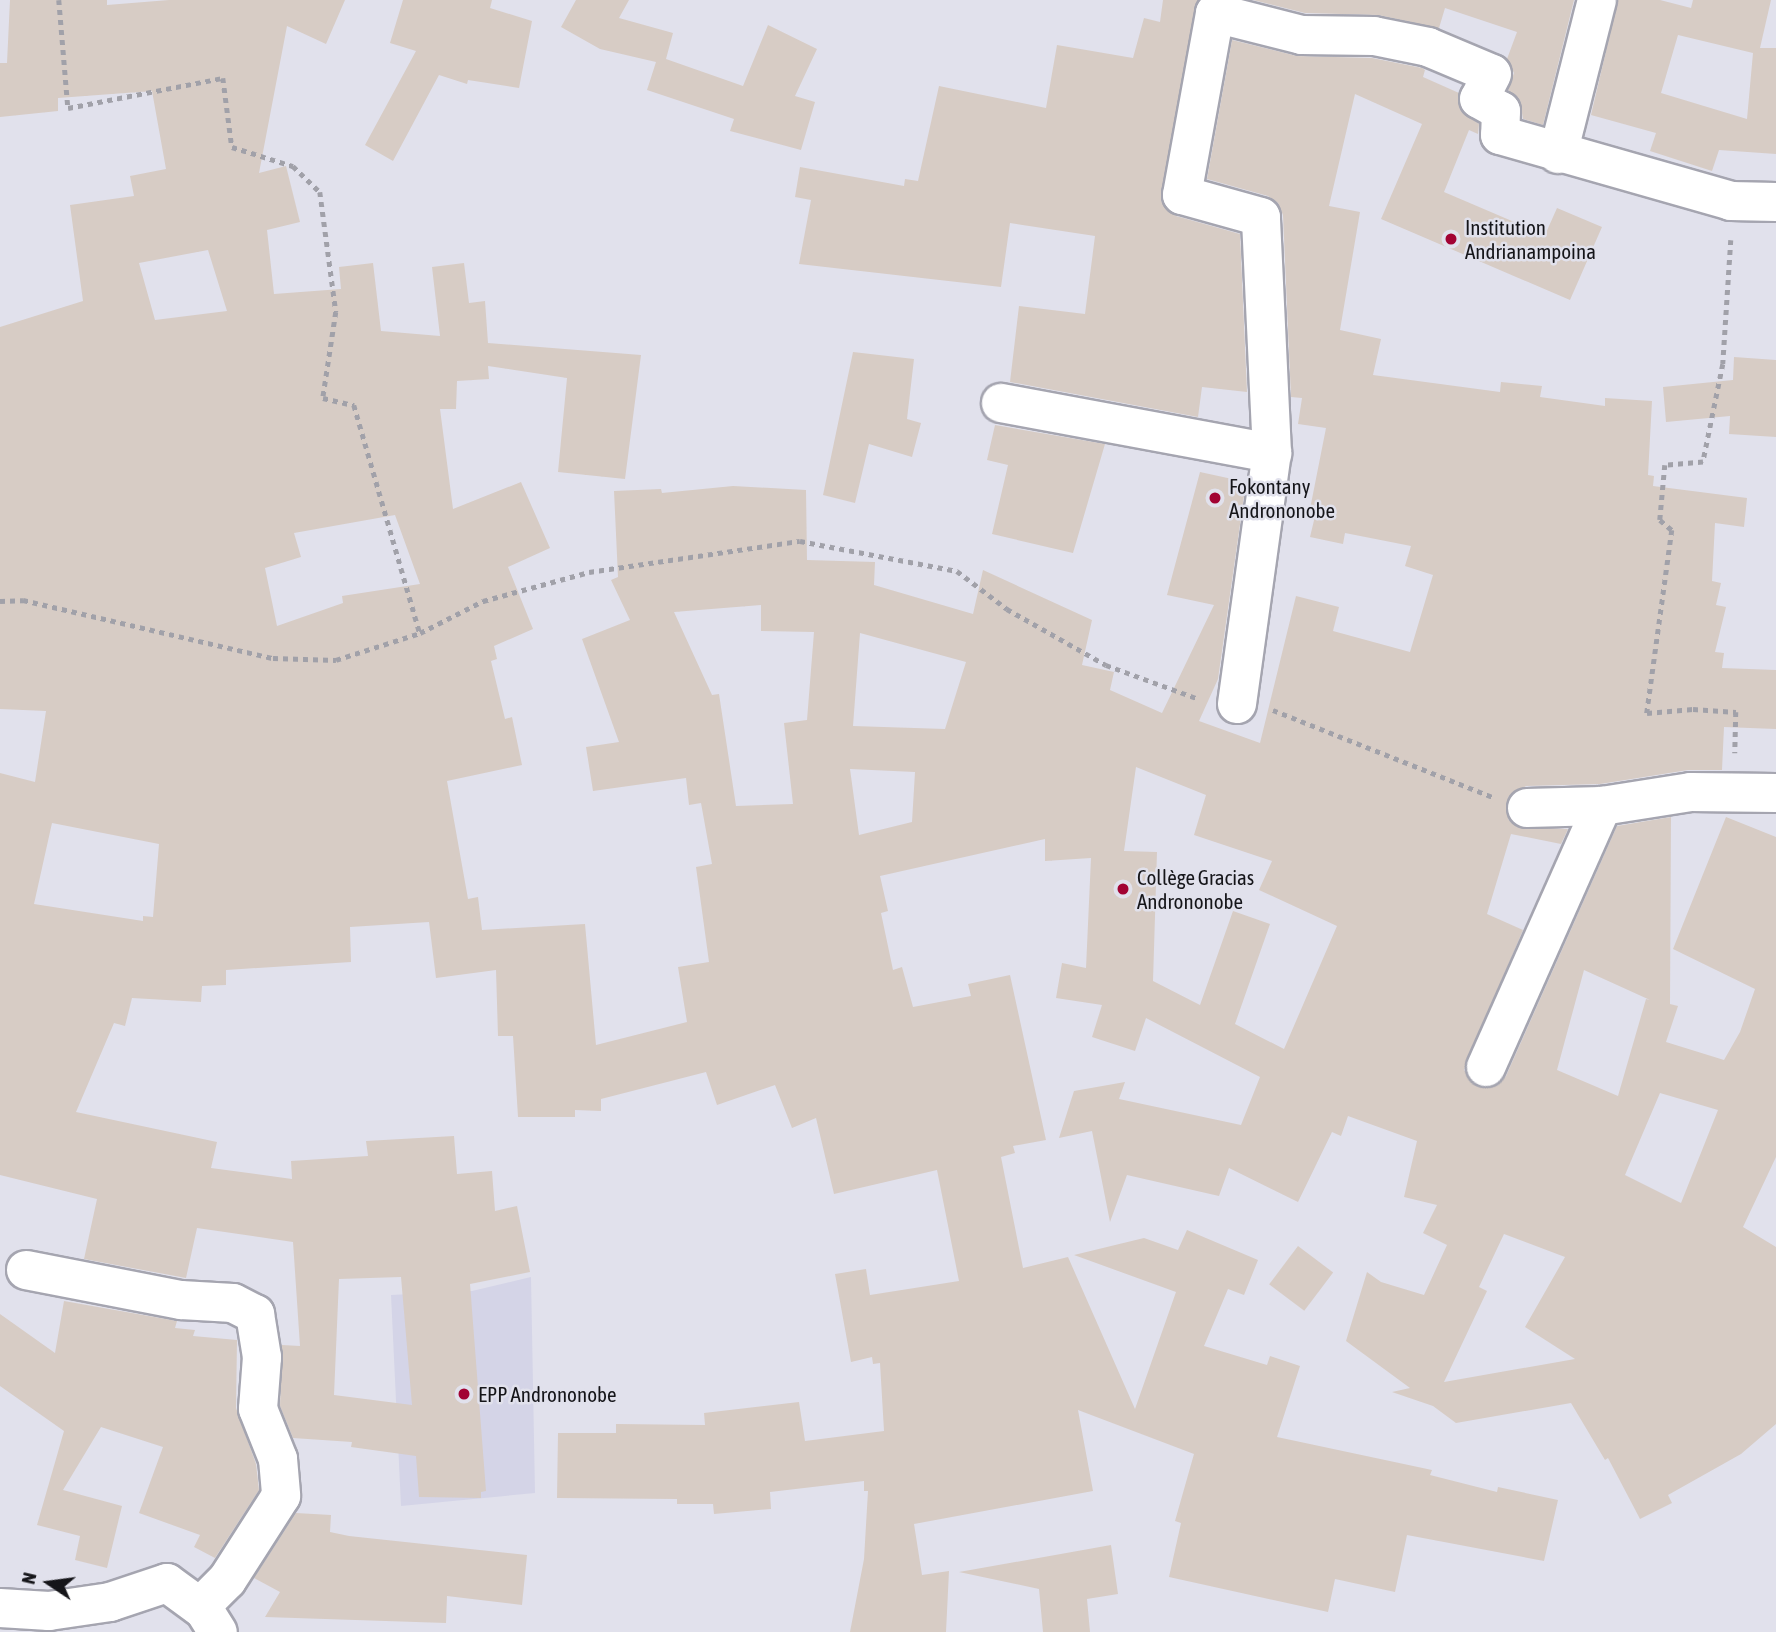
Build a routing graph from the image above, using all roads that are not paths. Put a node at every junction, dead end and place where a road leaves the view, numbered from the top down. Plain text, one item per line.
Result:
1 (1597, 0) edge
2 (1558, 154) junction
3 (1776, 202) edge
4 (1001, 402) dead end
5 (1272, 453) junction
6 (1237, 704) road end
7 (1776, 793) edge
8 (1602, 807) junction
9 (1527, 808) road end
10 (1486, 1066) dead end
11 (26, 1270) dead end
12 (0, 1608) edge
13 (209, 1620) edge

1 - 2 street
2 - 3 street
2 - 5 street
4 - 5 street
5 - 6 street
7 - 8 street
8 - 9 street
8 - 10 street
11 - 13 street
12 - 13 street

